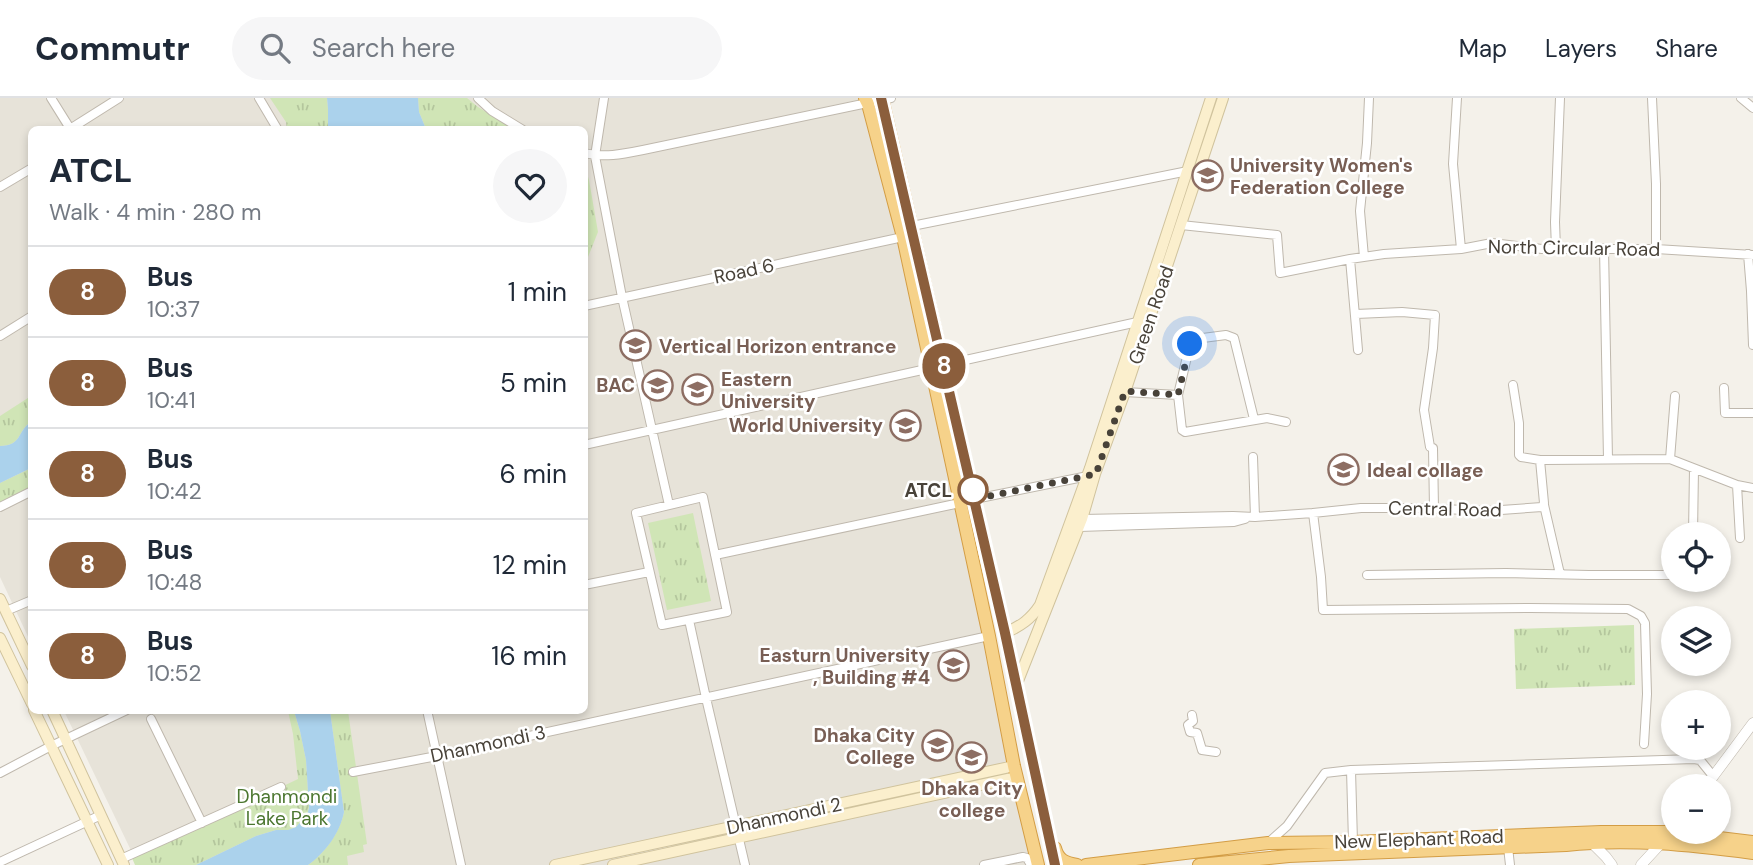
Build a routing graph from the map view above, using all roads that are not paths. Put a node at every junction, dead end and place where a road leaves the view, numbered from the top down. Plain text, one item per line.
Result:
1 (51, 98) edge
2 (119, 98) edge
3 (259, 98) edge
4 (478, 98) edge
5 (604, 98) edge
6 (1211, 98) edge
7 (1223, 98) edge
8 (1369, 98) edge
9 (1457, 98) edge
10 (1560, 98) edge
11 (1652, 98) edge
12 (1741, 98) edge
13 (885, 99) edge
14 (867, 101) edge
15 (1753, 108) edge
16 (68, 126) edge
17 (75, 126) edge
18 (276, 126) edge
19 (516, 126) edge
20 (588, 154) edge
21 (596, 156) junction
22 (28, 170) edge
23 (1188, 171) junction
24 (0, 187) edge
25 (1181, 225) junction
26 (912, 226) junction
27 (903, 237) junction
28 (1604, 248) junction
29 (1461, 249) junction
30 (1556, 249) junction
31 (1656, 249) junction
32 (1750, 255) edge
33 (1364, 257) junction
34 (1350, 259) junction
35 (622, 298) junction
36 (588, 305) edge
37 (1356, 314) junction
38 (28, 318) edge
39 (1149, 319) junction
40 (1137, 322) junction
41 (0, 336) edge
42 (1752, 338) edge
43 (1753, 345) edge
44 (1358, 350) dead end
45 (937, 367) junction
46 (1513, 385) dead end
47 (1724, 388) dead end
48 (1125, 391) junction
49 (1178, 395) junction
50 (1675, 396) dead end
51 (1753, 413) edge
52 (1254, 419) junction
53 (1286, 422) dead end
54 (651, 430) junction
55 (588, 444) edge
56 (1253, 457) dead end
57 (1608, 459) junction
58 (1670, 459) junction
59 (1540, 460) junction
60 (1694, 470) junction
61 (1091, 475) junction
62 (1737, 485) junction
63 (1753, 488) edge
64 (28, 493) edge
65 (975, 499) junction
66 (960, 503) junction
67 (669, 505) junction
68 (1544, 506) junction
69 (0, 507) edge
70 (1434, 509) junction
71 (1313, 513) junction
72 (1255, 517) junction
73 (1693, 522) edge
74 (1080, 523) junction
75 (1740, 538) dead end
76 (715, 555) junction
77 (649, 572) junction
78 (1560, 574) junction
79 (1367, 575) dead end
80 (1661, 575) edge
81 (588, 584) edge
82 (0, 599) edge
83 (28, 602) edge
84 (6, 611) junction
85 (689, 620) junction
86 (1005, 633) junction
87 (989, 636) junction
88 (0, 638) edge
89 (28, 658) edge
90 (1016, 687) junction
91 (28, 696) edge
92 (706, 698) junction
93 (36, 714) edge
94 (54, 714) edge
95 (118, 714) edge
96 (428, 714) edge
97 (1192, 715) dead end
98 (151, 719) dead end
99 (1753, 723) edge
100 (65, 739) junction
101 (1644, 744) dead end
102 (51, 746) junction
103 (1216, 752) dead end
104 (437, 756) junction
105 (1032, 764) junction
106 (1351, 770) junction
107 (353, 772) dead end
108 (1016, 772) junction
109 (0, 773) edge
110 (1711, 774) edge
111 (1715, 774) edge
112 (281, 787) dead end
113 (101, 815) junction
114 (87, 822) junction
115 (202, 823) junction
116 (1661, 830) edge
117 (737, 832) junction
118 (1731, 838) edge
119 (1591, 842) junction
120 (1753, 842) edge
121 (1661, 843) joint
122 (1268, 844) junction
123 (1670, 844) edge
124 (1508, 847) junction
125 (1753, 853) edge
126 (1352, 854) edge
127 (13, 861) edge
128 (1270, 861) edge
129 (0, 862) edge
130 (123, 862) edge
131 (108, 865) edge
132 (461, 865) edge
133 (555, 865) edge
134 (613, 865) edge
135 (745, 865) edge
136 (984, 865) edge
137 (1031, 865) edge
138 (1038, 865) edge
139 (1055, 865) edge
140 (1077, 865) edge
141 (1086, 865) edge
142 (1199, 865) edge
143 (1510, 865) edge
144 (1612, 865) edge
145 (1641, 865) edge

1 - 16 street
2 - 17 street
3 - 18 street
4 - 19 street
5 - 21 street
6 - 23 main road, Green Road
7 - 25 main road, Green Road
8 - 33 street
9 - 29 street
10 - 30 street
11 - 31 street
12 - 15 street
13 - 14 street
13 - 26 highway
14 - 21 street
14 - 27 highway
20 - 21 street
21 - 35 street
22 - 24 street
23 - 26 street
23 - 40 main road, Green Road
25 - 34 street, North Circular Road
25 - 39 main road, Green Road
26 - 45 highway
27 - 35 street, Road 6
27 - 45 highway
28 - 30 street, North Circular Road
28 - 31 street, North Circular Road
28 - 57 street
29 - 30 street, North Circular Road
29 - 33 street, North Circular Road
31 - 32 street, North Circular Road
32 - 42 street
33 - 34 street, North Circular Road
34 - 37 street
35 - 36 street, Road 6
35 - 54 street
37 - 44 street
37 - 70 street
38 - 41 street
39 - 40 street
39 - 48 main road, Green Road
40 - 45 street
40 - 61 main road, Green Road
42 - 43 street
45 - 54 street
45 - 65 highway
45 - 66 highway
46 - 59 street
47 - 51 street
48 - 49 street
48 - 61 main road, Green Road
49 - 52 street
49 - 52 street
50 - 58 street
52 - 53 street
54 - 55 street
54 - 67 street
56 - 72 street
57 - 58 street
57 - 59 street
58 - 60 street
59 - 68 street
60 - 62 street
60 - 73 street
61 - 65 street
61 - 74 main road, Green Road
61 - 86 main road, Green Road
62 - 63 street
62 - 75 street
64 - 69 street
65 - 86 highway
66 - 76 street
66 - 87 highway
67 - 76 street
67 - 77 street
68 - 70 street, Central Road
68 - 78 street
70 - 71 street, Central Road
71 - 72 street, Central Road
71 - 101 street
72 - 74 street, Central Road
74 - 90 main road, Green Road
76 - 85 street
77 - 81 street
77 - 85 street
78 - 79 street
78 - 80 street
82 - 84 main road
83 - 84 street
84 - 89 main road
85 - 92 street
86 - 87 highway
86 - 90 highway
87 - 92 street, Dhanmondi 3
87 - 108 highway
88 - 91 main road
90 - 105 highway
92 - 104 street, Dhanmondi 3
92 - 117 street
93 - 102 main road
94 - 100 main road
95 - 100 street
96 - 104 street
97 - 103 street
98 - 115 street
99 - 111 street
100 - 102 street
100 - 113 main road
102 - 109 street
102 - 114 main road
104 - 107 street, Dhanmondi 3
104 - 132 street
105 - 139 highway
105 - 140 highway
106 - 110 street
106 - 122 street
106 - 126 street
108 - 117 main road, Dhanmondi 2
108 - 138 highway
112 - 115 street
113 - 114 street
113 - 130 main road
114 - 127 street
114 - 131 main road
115 - 130 street
116 - 126 highway, New Elephant Road
117 - 133 main road, Dhanmondi 2
117 - 134 main road, Dhanmondi 2
117 - 135 street
118 - 120 highway, New Elephant Road
119 - 121 highway, New Elephant Road
119 - 124 highway, New Elephant Road
119 - 144 street
121 - 145 street
122 - 126 highway, New Elephant Road
122 - 141 highway, New Elephant Road
123 - 125 highway, New Elephant Road
124 - 126 highway, New Elephant Road
124 - 143 street
126 - 128 highway, New Elephant Road
127 - 129 street
128 - 142 highway, New Elephant Road
136 - 137 street

